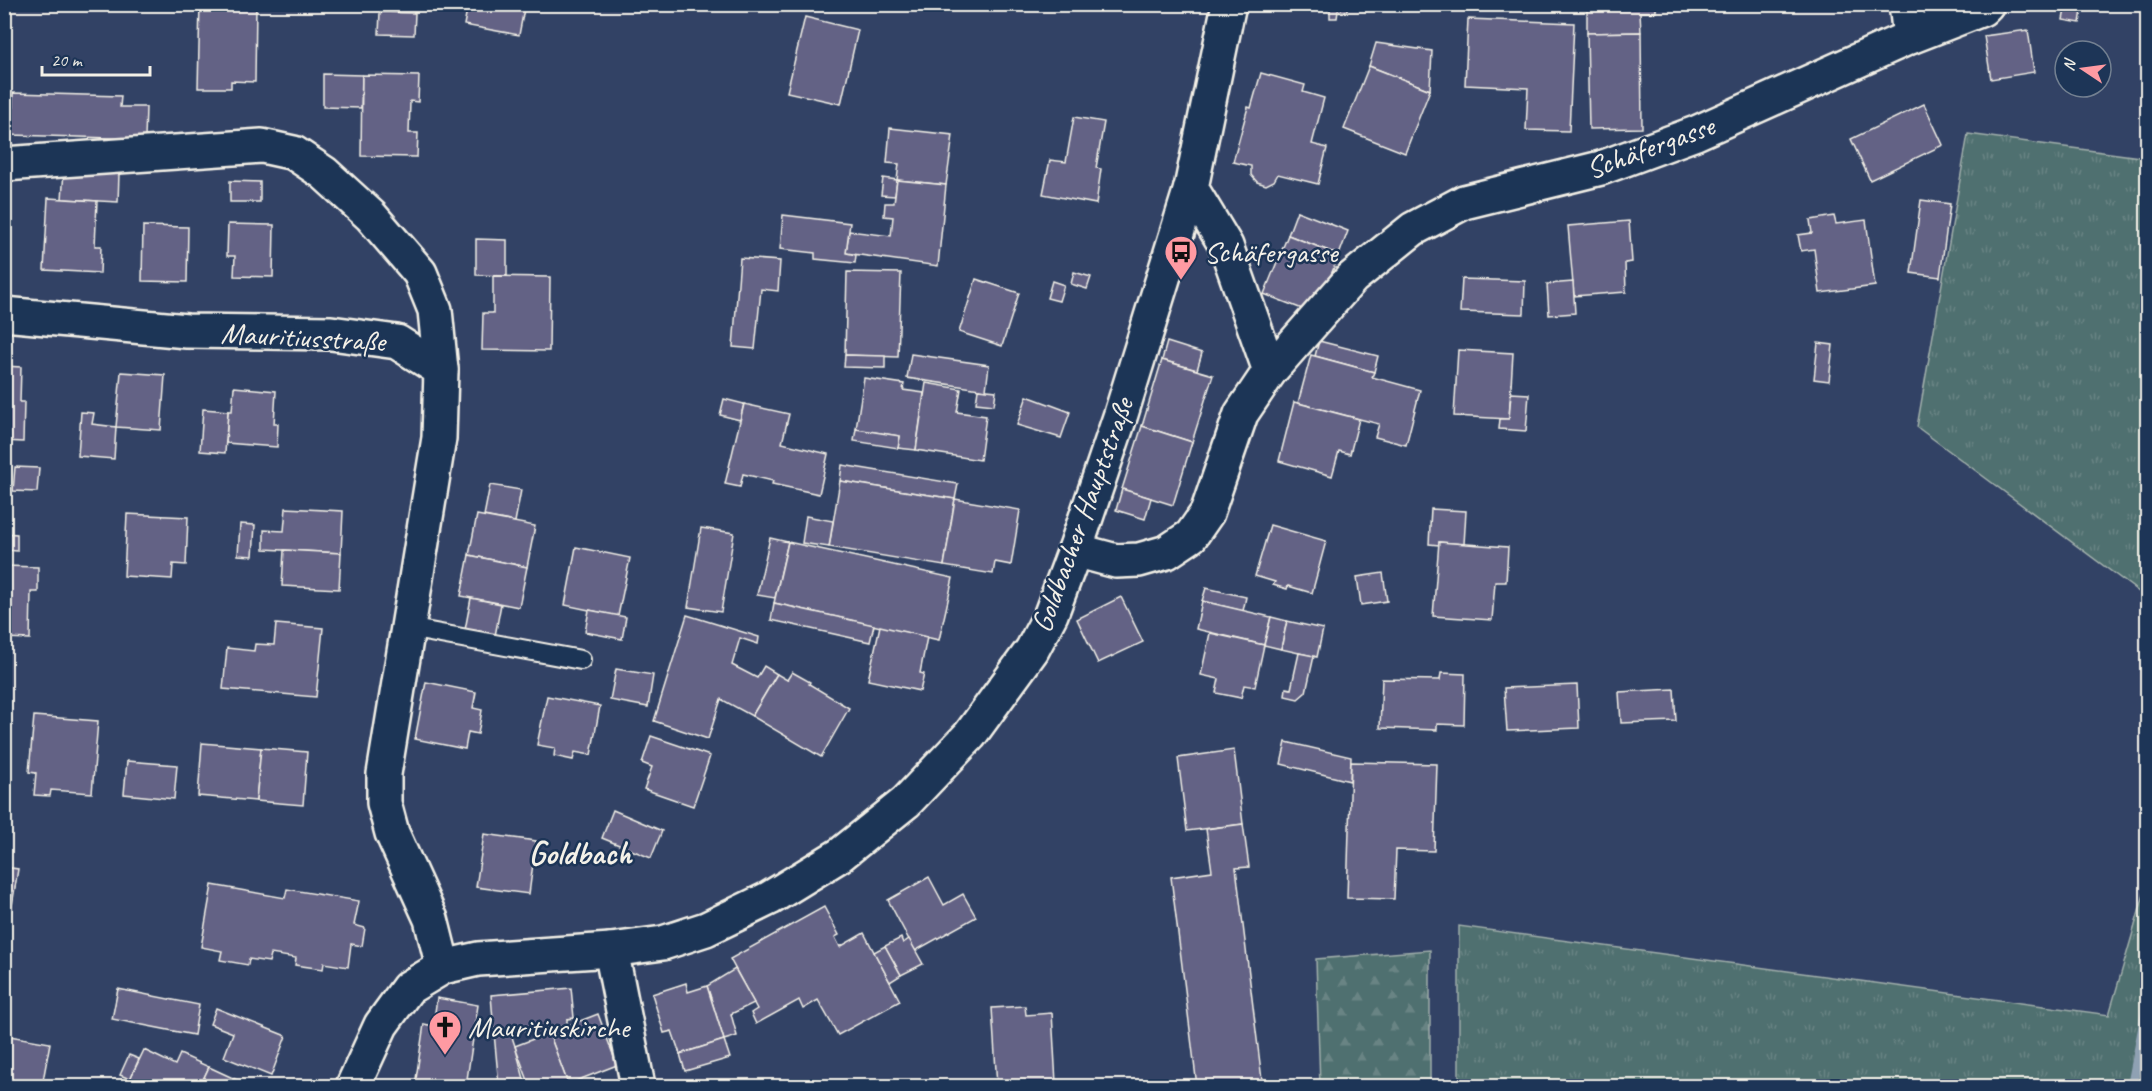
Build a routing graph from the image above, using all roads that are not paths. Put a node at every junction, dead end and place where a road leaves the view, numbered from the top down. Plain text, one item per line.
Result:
1 (1229, 4) edge
2 (1906, 4) edge
3 (1987, 4) edge
4 (1910, 37) junction
5 (4, 164) edge
6 (1191, 188) junction
7 (4, 314) edge
8 (441, 369) junction
9 (1270, 371) junction
10 (1075, 550) junction
11 (408, 628) junction
12 (581, 660) dead end
13 (611, 950) junction
14 (443, 967) junction
15 (353, 1086) edge
16 (638, 1086) edge

1 - 6 street, Goldbacher Hauptstraße
2 - 4 street
3 - 4 street, Schäfergasse
4 - 9 street, Schäfergasse
5 - 8 street
6 - 9 street
6 - 10 street, Goldbacher Hauptstraße
7 - 8 street, Mauritiusstraße
8 - 11 street
9 - 10 street, Schäfergasse
10 - 13 street, Goldbacher Hauptstraße
11 - 12 lane
11 - 14 street
13 - 14 street, Goldbacher Hauptstraße
13 - 16 street
14 - 15 street, Goldbacher Hauptstraße

